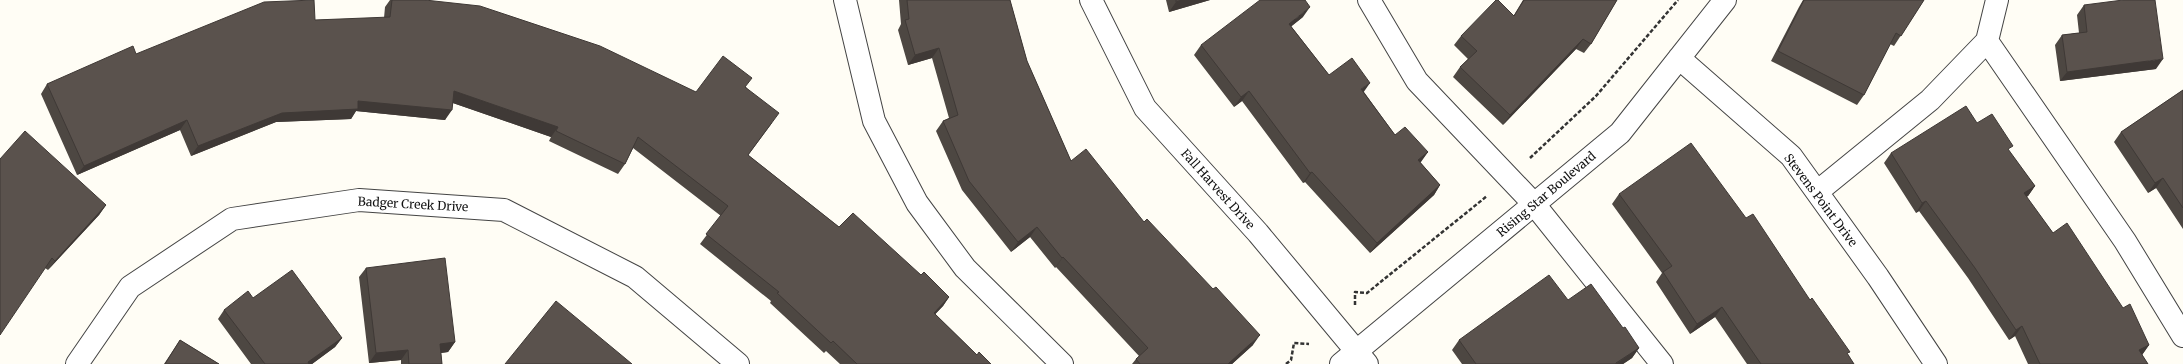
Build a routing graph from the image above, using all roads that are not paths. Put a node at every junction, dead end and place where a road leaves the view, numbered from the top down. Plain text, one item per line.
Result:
1 (845, 0) edge
2 (1091, 0) edge
3 (1725, 0) edge
4 (1997, 0) edge
5 (1377, 3) edge
6 (1987, 41) junction
7 (1679, 58) junction
8 (1817, 192) junction
9 (1534, 204) junction
10 (2183, 336) edge
11 (1355, 360) edge
12 (77, 364) edge
13 (738, 364) edge
14 (1062, 364) edge
15 (1662, 364) edge
16 (1936, 364) edge

1 - 14 street
2 - 11 street, Fall Harvest Drive
3 - 7 street, Rising Star Boulevard
4 - 6 street
5 - 9 street
6 - 8 street
6 - 10 street
7 - 8 street, Stevens Point Drive
7 - 9 street, Rising Star Boulevard
8 - 16 street, Stevens Point Drive
9 - 11 street, Rising Star Boulevard
9 - 15 street
12 - 13 street, Badger Creek Drive

